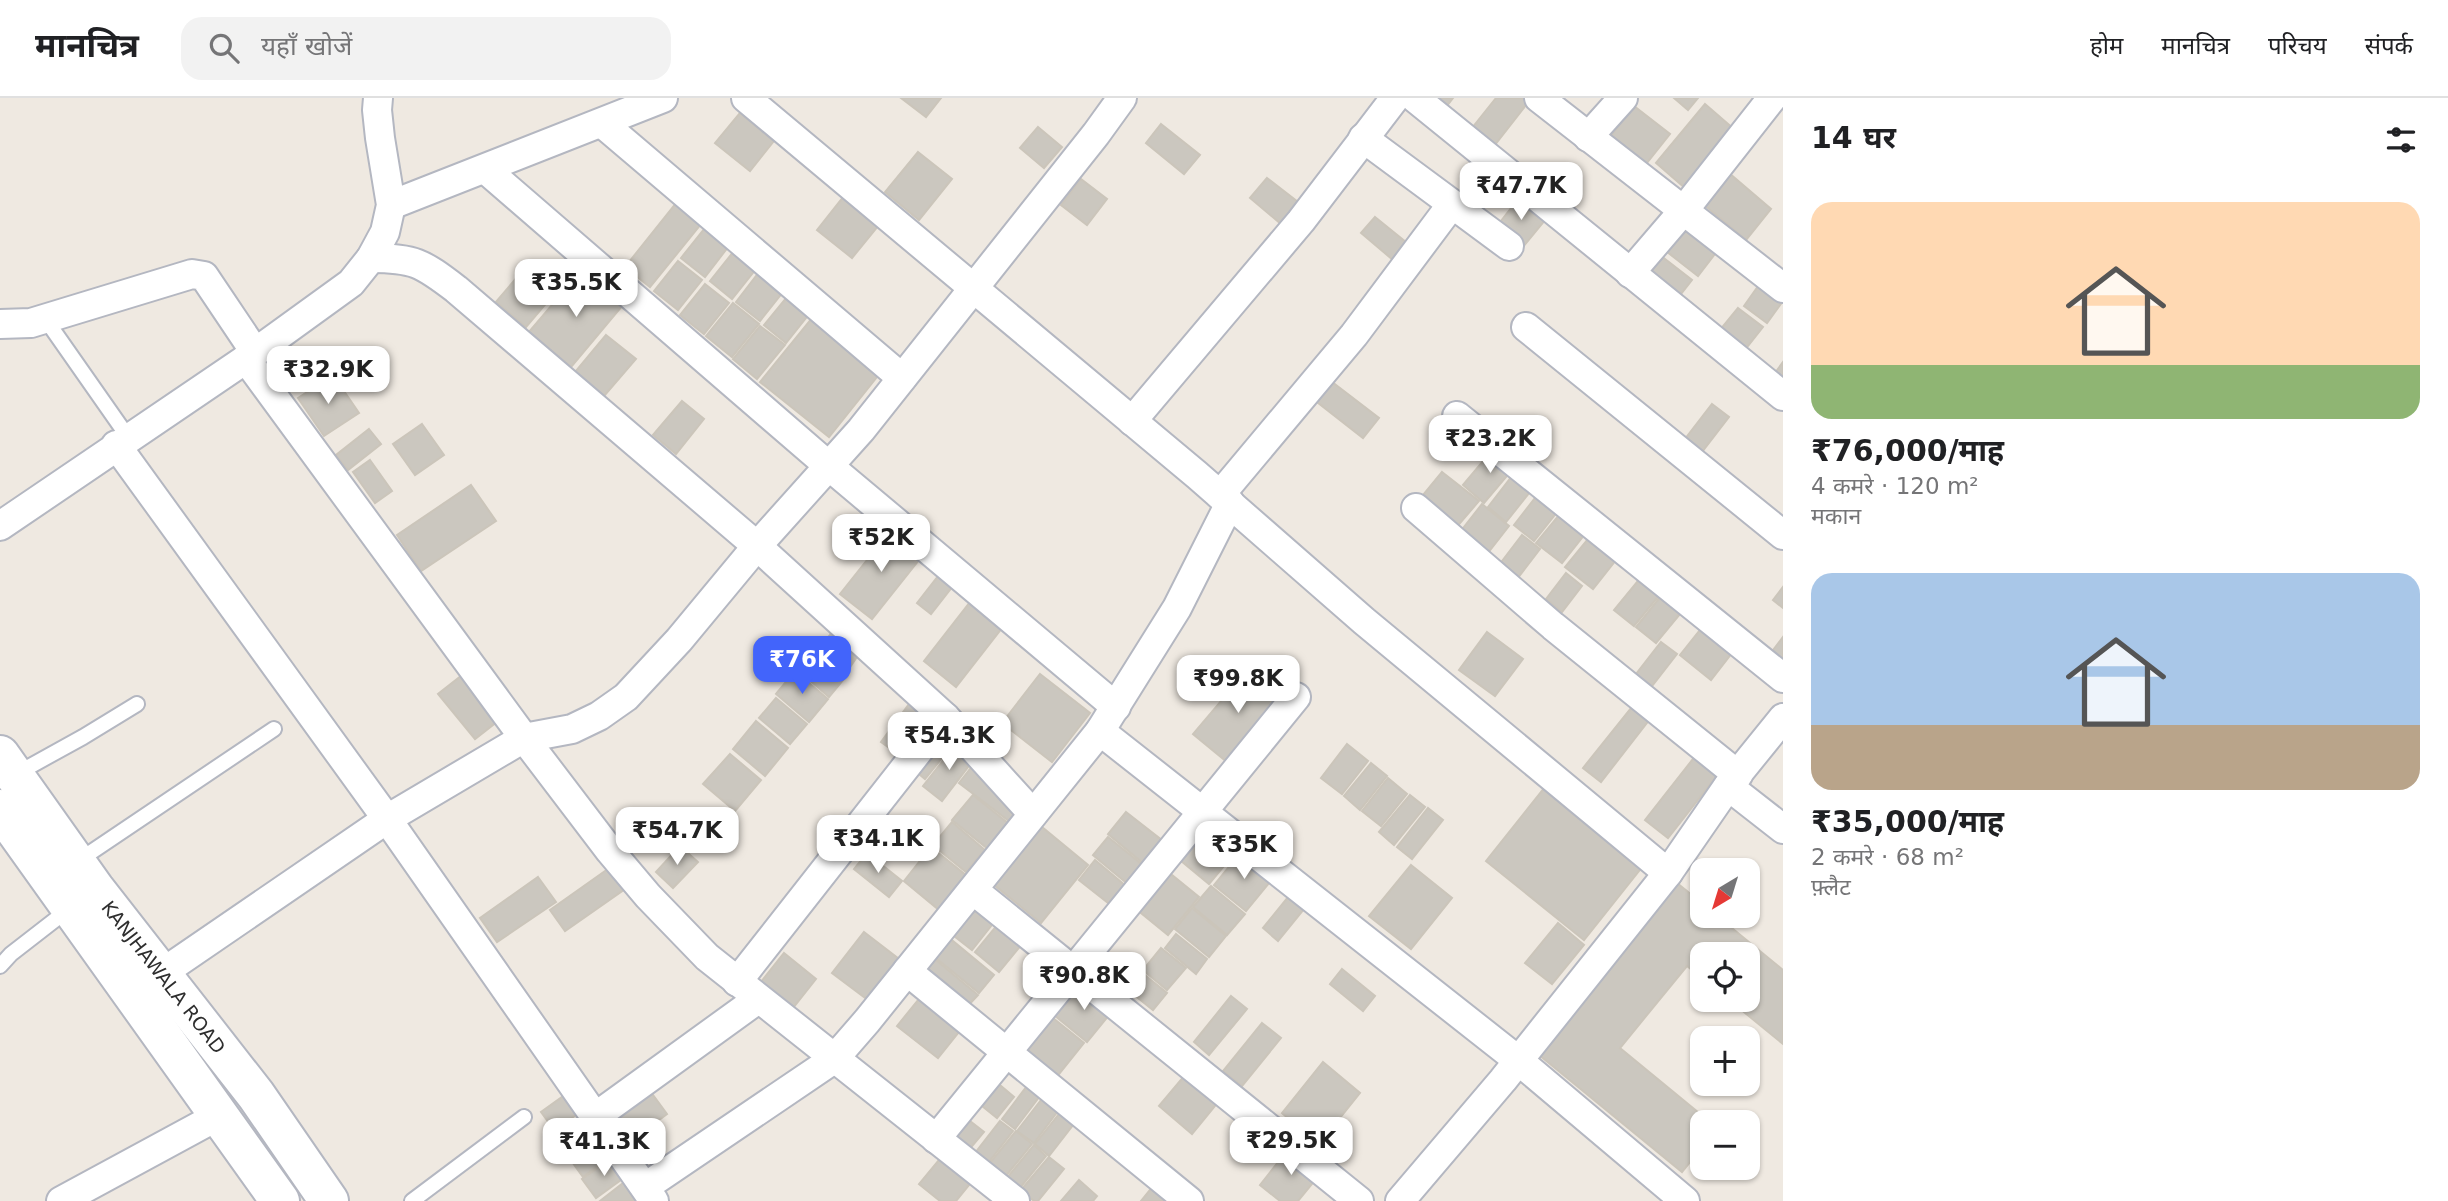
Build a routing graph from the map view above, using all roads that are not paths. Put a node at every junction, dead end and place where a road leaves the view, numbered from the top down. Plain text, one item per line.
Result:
1 (379, 98) edge
2 (663, 98) edge
3 (746, 98) edge
4 (1122, 98) edge
5 (1395, 98) edge
6 (1415, 98) edge
7 (1538, 98) edge
8 (1623, 98) edge
9 (1772, 98) edge
10 (602, 123) junction
11 (1588, 137) junction
12 (1363, 138) junction
13 (485, 169) junction
14 (1452, 204) junction
15 (391, 205) junction
16 (1685, 210) junction
17 (1509, 246) dead end
18 (371, 258) junction
19 (1630, 273) junction
20 (1783, 288) edge
21 (973, 289) junction
22 (44, 317) junction
23 (0, 324) edge
24 (1526, 327) dead end
25 (250, 356) junction
26 (902, 378) junction
27 (1783, 396) edge
28 (1457, 416) dead end
29 (1132, 421) junction
30 (122, 441) junction
31 (830, 467) junction
32 (1225, 499) junction
33 (1416, 508) dead end
34 (0, 526) edge
35 (1783, 535) edge
36 (757, 546) junction
37 (1783, 678) edge
38 (1296, 697) dead end
39 (137, 704) dead end
40 (1116, 707) junction
41 (945, 717) junction
42 (1783, 718) edge
43 (274, 729) dead end
44 (1100, 731) junction
45 (524, 738) junction
46 (5, 771) edge
47 (1733, 780) junction
48 (0, 809) edge
49 (1202, 811) junction
50 (1034, 814) junction
51 (387, 819) junction
52 (1783, 829) edge
53 (77, 862) junction
54 (1668, 873) junction
55 (973, 890) junction
56 (70, 908) junction
57 (0, 966) edge
58 (1072, 970) junction
59 (907, 971) junction
60 (162, 974) junction
61 (748, 991) junction
62 (131, 994) junction
63 (1006, 1052) junction
64 (834, 1059) junction
65 (1518, 1061) junction
66 (218, 1116) junction
67 (524, 1116) dead end
68 (595, 1117) junction
69 (936, 1139) junction
70 (649, 1194) edge
71 (1012, 1200) edge
72 (61, 1201) edge
73 (281, 1201) edge
74 (329, 1201) edge
75 (412, 1201) edge
76 (1189, 1201) edge
77 (1359, 1201) edge
78 (1399, 1201) edge
79 (1685, 1201) edge

1 - 15 street
2 - 10 street
3 - 21 street
4 - 21 street
5 - 12 street
6 - 19 street
7 - 11 street
8 - 11 street
9 - 16 street
10 - 13 street
10 - 26 street
11 - 16 street
12 - 14 street
12 - 29 street
13 - 15 street
13 - 31 street
14 - 17 street
14 - 32 street
15 - 18 street
16 - 19 street
16 - 20 street
18 - 25 street
18 - 36 street
19 - 27 street
21 - 26 street
21 - 29 street
22 - 23 street
22 - 25 street
22 - 30 lane
24 - 35 street
25 - 30 street
25 - 45 street
26 - 31 street
28 - 37 street
29 - 32 street
30 - 34 street
30 - 51 street
31 - 36 street
31 - 40 street
32 - 40 street
32 - 54 street
33 - 47 street
36 - 41 street
36 - 45 street
38 - 49 street
39 - 46 lane
40 - 44 street
41 - 50 street
41 - 61 street
42 - 47 street
43 - 53 lane
44 - 49 street
44 - 50 street
45 - 51 street
45 - 61 street
46 - 53 main road, KANJHAWALA ROAD
47 - 52 street
47 - 54 street
48 - 56 main road, KANJHAWALA ROAD
49 - 58 street
49 - 65 street
50 - 55 street
51 - 60 street
51 - 68 street
53 - 60 main road, KANJHAWALA ROAD
54 - 65 street
55 - 58 street
55 - 59 street
56 - 57 lane
56 - 62 main road, KANJHAWALA ROAD
58 - 63 street
58 - 77 street
59 - 63 street
59 - 64 street
60 - 62 street
60 - 74 main road, KANJHAWALA ROAD
61 - 64 street
61 - 68 street
62 - 66 main road, KANJHAWALA ROAD
63 - 69 street
63 - 76 street
64 - 69 street
64 - 70 street
65 - 78 street
65 - 79 street
66 - 72 street
66 - 73 main road, KANJHAWALA ROAD
67 - 75 lane
68 - 70 street
69 - 71 street

